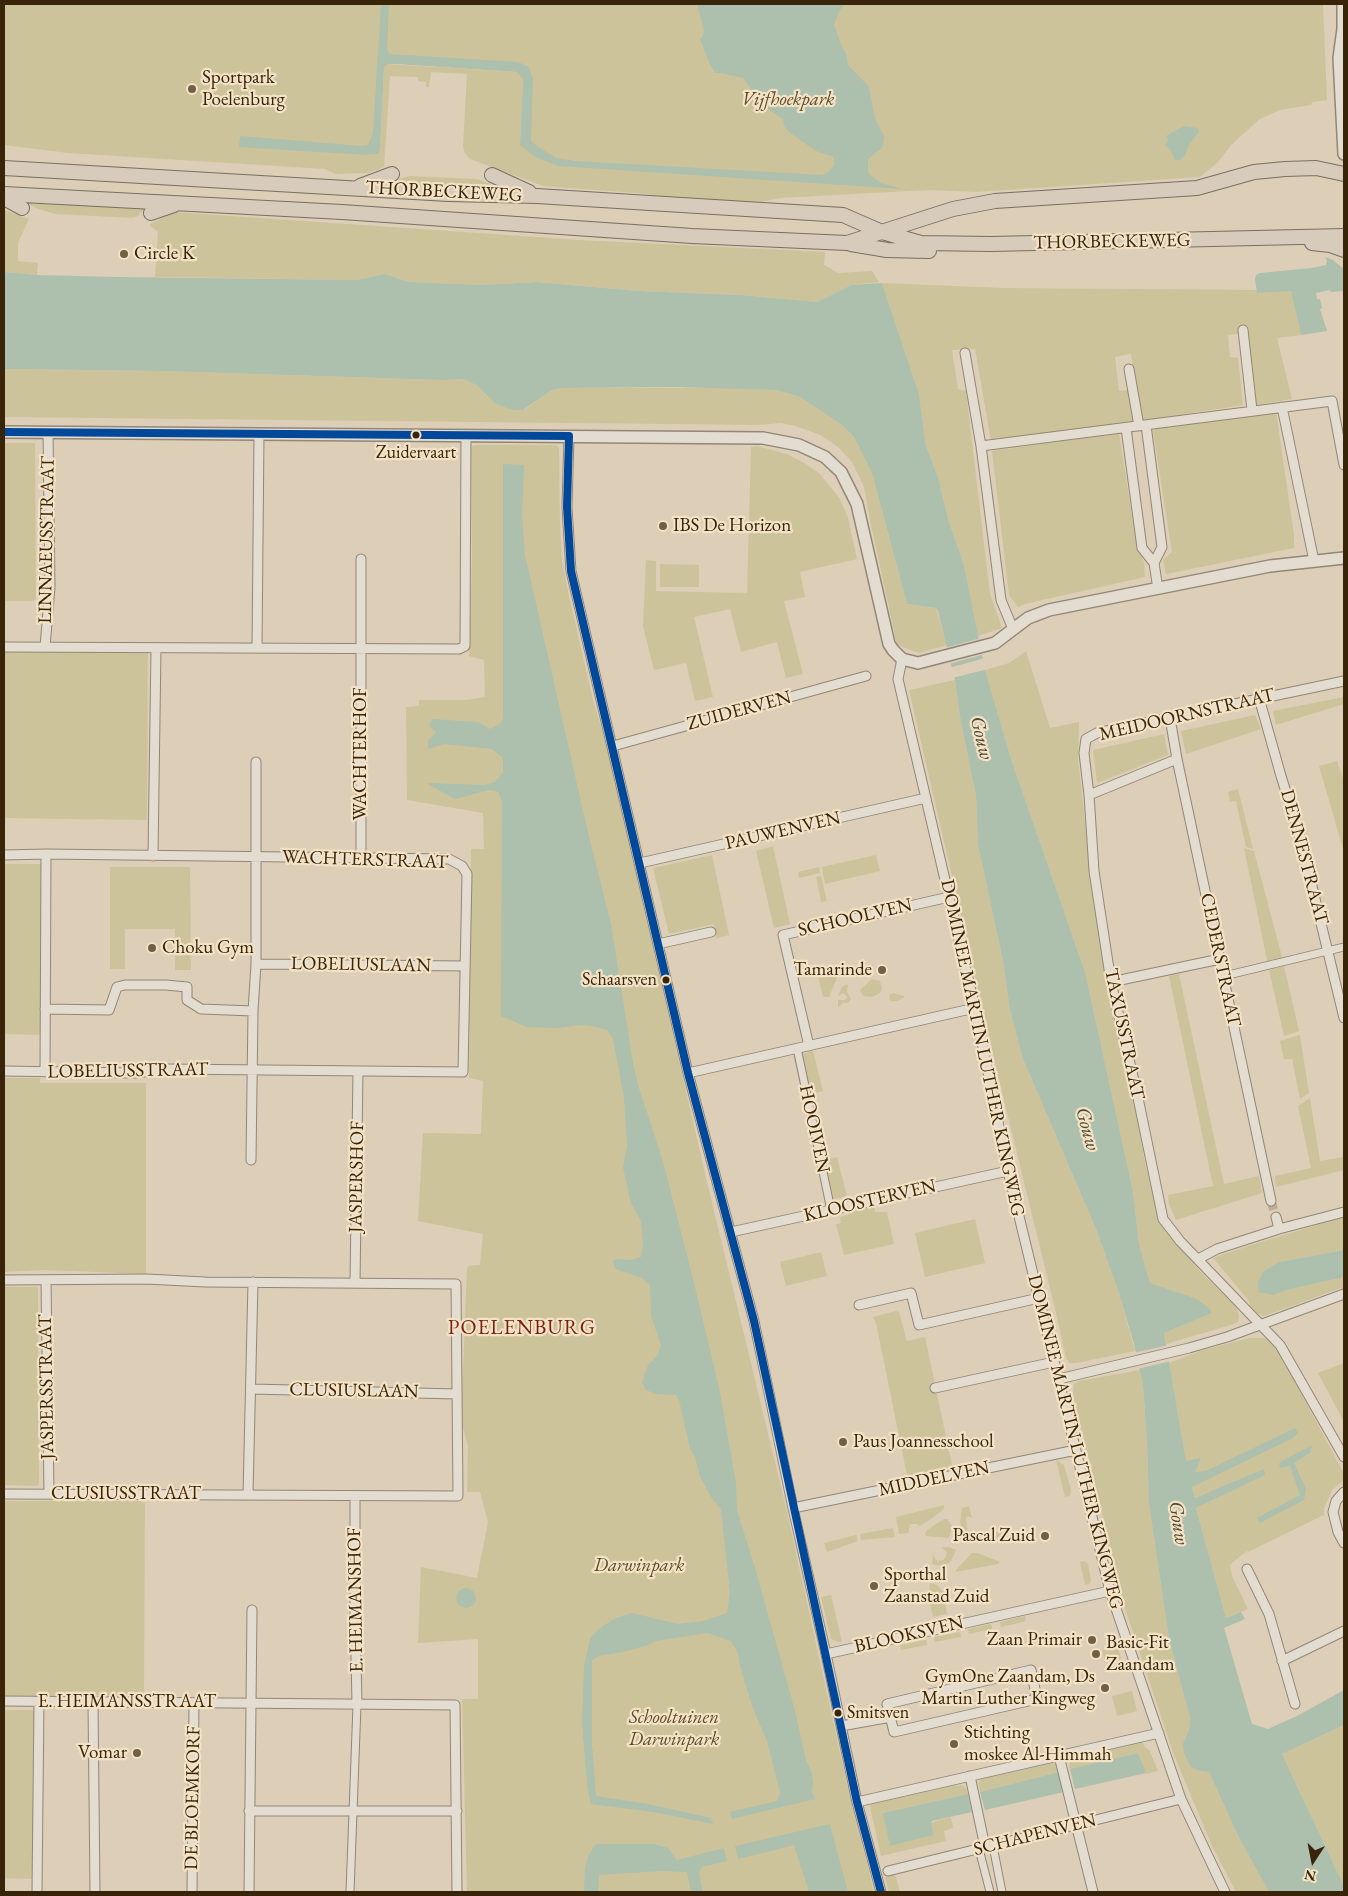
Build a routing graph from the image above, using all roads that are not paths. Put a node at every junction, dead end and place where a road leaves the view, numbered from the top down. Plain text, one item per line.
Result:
1 (1343, 4) edge
2 (1344, 31) edge
3 (1344, 154) edge
4 (1344, 167) edge
5 (4, 168) edge
6 (1316, 168) junction
7 (392, 174) dead end
8 (1344, 174) edge
9 (492, 175) dead end
10 (355, 188) junction
11 (4, 194) edge
12 (537, 196) junction
13 (4, 198) edge
14 (181, 203) junction
15 (22, 208) dead end
16 (151, 213) dead end
17 (882, 232) junction
18 (1344, 236) edge
19 (848, 243) junction
20 (1344, 250) edge
21 (1244, 330) dead end
22 (965, 353) dead end
23 (1129, 369) dead end
24 (1282, 407) junction
25 (1252, 410) junction
26 (1142, 425) junction
27 (1126, 428) junction
28 (4, 432) edge
29 (48, 432) junction
30 (259, 434) junction
31 (466, 436) junction
32 (569, 436) junction
33 (981, 446) junction
34 (1344, 465) edge
35 (1344, 558) edge
36 (361, 559) dead end
37 (1314, 561) junction
38 (1154, 563) junction
39 (1158, 589) junction
40 (1013, 629) junction
41 (4, 647) edge
42 (45, 647) junction
43 (156, 648) junction
44 (258, 648) junction
45 (362, 649) junction
46 (902, 659) junction
47 (866, 676) dead end
48 (1344, 681) edge
49 (1259, 698) junction
50 (1170, 718) junction
51 (613, 746) junction
52 (1177, 759) junction
53 (256, 762) dead end
54 (1089, 795) junction
55 (926, 798) junction
56 (46, 854) junction
57 (4, 855) edge
58 (153, 856) junction
59 (257, 857) junction
60 (361, 858) junction
61 (640, 863) junction
62 (949, 897) junction
63 (711, 932) dead end
64 (658, 944) junction
65 (1344, 947) edge
66 (1329, 951) junction
67 (1220, 959) junction
68 (256, 964) junction
69 (465, 966) junction
70 (1224, 976) junction
71 (1111, 982) junction
72 (975, 1008) junction
73 (45, 1009) junction
74 (253, 1012) junction
75 (1344, 1018) edge
76 (809, 1046) junction
77 (797, 1048) junction
78 (252, 1070) junction
79 (4, 1071) edge
80 (358, 1071) junction
81 (45, 1072) junction
82 (688, 1073) junction
83 (251, 1160) dead end
84 (1008, 1171) junction
85 (1271, 1201) tunnel mouth
86 (830, 1210) junction
87 (1344, 1212) edge
88 (1276, 1217) tunnel mouth
89 (1279, 1229) junction
90 (731, 1232) junction
91 (1198, 1260) junction
92 (4, 1280) edge
93 (46, 1280) junction
94 (253, 1282) junction
95 (355, 1283) junction
96 (1344, 1294) edge
97 (1039, 1298) junction
98 (860, 1305) dead end
99 (1260, 1324) junction
100 (1054, 1362) junction
101 (1058, 1379) junction
102 (935, 1388) dead end
103 (251, 1389) junction
104 (457, 1394) junction
105 (1076, 1450) junction
106 (1344, 1457) edge
107 (1344, 1492) edge
108 (4, 1494) edge
109 (49, 1494) junction
110 (248, 1495) junction
111 (355, 1496) junction
112 (793, 1508) junction
113 (1344, 1543) edge
114 (1247, 1569) dead end
115 (1110, 1591) junction
116 (252, 1610) dead end
117 (1344, 1632) edge
118 (826, 1654) junction
119 (1282, 1661) junction
120 (4, 1701) edge
121 (39, 1702) junction
122 (93, 1702) junction
123 (194, 1703) junction
124 (250, 1703) junction
125 (1295, 1704) dead end
126 (357, 1705) junction
127 (890, 1717) junction
128 (841, 1726) junction
129 (1159, 1733) junction
130 (1059, 1756) junction
131 (970, 1776) junction
132 (1181, 1799) junction
133 (857, 1802) junction
134 (457, 1810) junction
135 (249, 1811) junction
136 (352, 1811) junction
137 (1076, 1825) junction
138 (986, 1847) junction
139 (888, 1871) dead end
140 (37, 1892) edge
141 (95, 1892) edge
142 (192, 1892) edge
143 (249, 1892) edge
144 (350, 1892) edge
145 (457, 1892) edge
146 (881, 1892) edge
147 (990, 1892) edge
148 (1002, 1892) edge
149 (1093, 1892) edge
150 (1225, 1892) edge

1 - 2 street
2 - 3 street
4 - 6 street
5 - 10 main road, THORBECKEWEG
6 - 8 main road, THORBECKEWEG
6 - 17 main road, THORBECKEWEG
7 - 10 main road
9 - 12 main road
10 - 12 main road, THORBECKEWEG
11 - 14 main road, THORBECKEWEG
12 - 17 main road, THORBECKEWEG
13 - 15 main road
14 - 16 main road
14 - 19 main road, THORBECKEWEG
17 - 18 main road, THORBECKEWEG
17 - 19 main road, THORBECKEWEG
19 - 20 main road
21 - 25 street
22 - 33 street
23 - 26 street
24 - 25 street
24 - 34 street
24 - 37 street
25 - 26 street
26 - 27 street
26 - 38 street
27 - 33 street
27 - 38 street
28 - 29 street
29 - 30 street
29 - 42 street, LINNAEUSSTRAAT
30 - 31 street
30 - 44 street
31 - 32 street
31 - 45 street
32 - 46 street
32 - 51 street
33 - 40 street
35 - 37 street
36 - 45 street
37 - 39 street
38 - 39 street
39 - 40 street
40 - 46 street
41 - 42 street, LINNAEUSSTRAAT
42 - 43 street, LINNAEUSSTRAAT
43 - 44 street, LINNAEUSSTRAAT
43 - 58 street
44 - 45 street, LINNAEUSSTRAAT
45 - 60 street, WACHTERHOF
46 - 55 street, DOMINEE MARTIN LUTHER KINGWEG
47 - 51 street, ZUIDERVEN
48 - 49 street, MEIDOORNSTRAAT
49 - 50 street, MEIDOORNSTRAAT
49 - 66 street, DENNESTRAAT
50 - 52 street, CEDERSTRAAT
50 - 54 street, MEIDOORNSTRAAT
51 - 61 street
52 - 54 street
52 - 67 street, CEDERSTRAAT
53 - 59 street, WACHTERSTRAAT
54 - 71 street, TAXUSSTRAAT
55 - 61 street, PAUWENVEN
55 - 62 street, DOMINEE MARTIN LUTHER KINGWEG
56 - 57 street, WACHTERSTRAAT
56 - 58 street, WACHTERSTRAAT
56 - 73 street
58 - 59 street, WACHTERSTRAAT
59 - 60 street, WACHTERSTRAAT
59 - 68 street
60 - 69 street, WACHTERSTRAAT
61 - 64 street
62 - 72 street, DOMINEE MARTIN LUTHER KINGWEG
62 - 76 street, SCHOOLVEN
63 - 64 street
64 - 82 street
65 - 66 street
66 - 70 street
66 - 75 street, DENNESTRAAT
67 - 70 street, CEDERSTRAAT
67 - 71 street
68 - 69 street, LOBELIUSLAAN
68 - 74 street
69 - 80 street, LOBELIUSSTRAAT
70 - 85 street, CEDERSTRAAT
71 - 91 street, TAXUSSTRAAT
72 - 76 street
72 - 84 street, DOMINEE MARTIN LUTHER KINGWEG
73 - 74 street
73 - 81 street
74 - 78 street
76 - 77 street
77 - 82 street
77 - 86 street, HOOIVEN
78 - 80 street, LOBELIUSSTRAAT
78 - 81 street, LOBELIUSSTRAAT
78 - 83 street
79 - 81 street, LOBELIUSSTRAAT
80 - 95 street, JASPERSHOF
82 - 90 street
84 - 86 street, KLOOSTERVEN
84 - 97 street, DOMINEE MARTIN LUTHER KINGWEG
86 - 90 street, KLOOSTERVEN
87 - 89 street
88 - 89 street
89 - 91 street
90 - 112 street
91 - 99 street, TAXUSSTRAAT
92 - 93 street
93 - 94 street
93 - 109 street, JASPERSSTRAAT
94 - 95 street
94 - 103 street
95 - 104 street
96 - 99 street
97 - 98 street
97 - 100 street, DOMINEE MARTIN LUTHER KINGWEG
99 - 101 street
99 - 106 street, TAXUSSTRAAT
100 - 101 street, DOMINEE MARTIN LUTHER KINGWEG
100 - 102 street
101 - 105 street, DOMINEE MARTIN LUTHER KINGWEG
103 - 104 street, CLUSIUSLAAN
103 - 110 street
104 - 111 street, CLUSIUSSTRAAT
105 - 112 street, MIDDELVEN
105 - 115 street, DOMINEE MARTIN LUTHER KINGWEG
107 - 113 street
108 - 109 street, CLUSIUSSTRAAT
109 - 110 street, CLUSIUSSTRAAT
110 - 111 street, CLUSIUSSTRAAT
111 - 126 street, E. HEIMANSHOF
112 - 118 street
114 - 119 street
115 - 118 street, BLOOKSVEN
115 - 129 street, DOMINEE MARTIN LUTHER KINGWEG
116 - 124 street
117 - 119 street
118 - 128 street
119 - 125 street
120 - 121 street, E. HEIMANSSTRAAT
121 - 122 street, E. HEIMANSSTRAAT
121 - 140 street
122 - 123 street, E. HEIMANSSTRAAT
122 - 141 street
123 - 124 street, E. HEIMANSSTRAAT
123 - 142 street, DE BLOEMKORF
124 - 126 street, E. HEIMANSSTRAAT
124 - 135 street
126 - 134 street, E. HEIMANSSTRAAT
126 - 136 street
127 - 127 street
127 - 128 street
128 - 133 street
129 - 130 street
129 - 132 street, DOMINEE MARTIN LUTHER KINGWEG
130 - 131 street
130 - 137 street
131 - 133 street
131 - 138 street
132 - 137 street, SCHAPENVEN
132 - 150 street, DOMINEE MARTIN LUTHER KINGWEG
133 - 146 street
134 - 136 street
134 - 145 street
135 - 136 street
135 - 143 street
136 - 144 street
137 - 138 street, SCHAPENVEN
137 - 149 street
138 - 139 street, SCHAPENVEN
138 - 147 street
138 - 148 street

